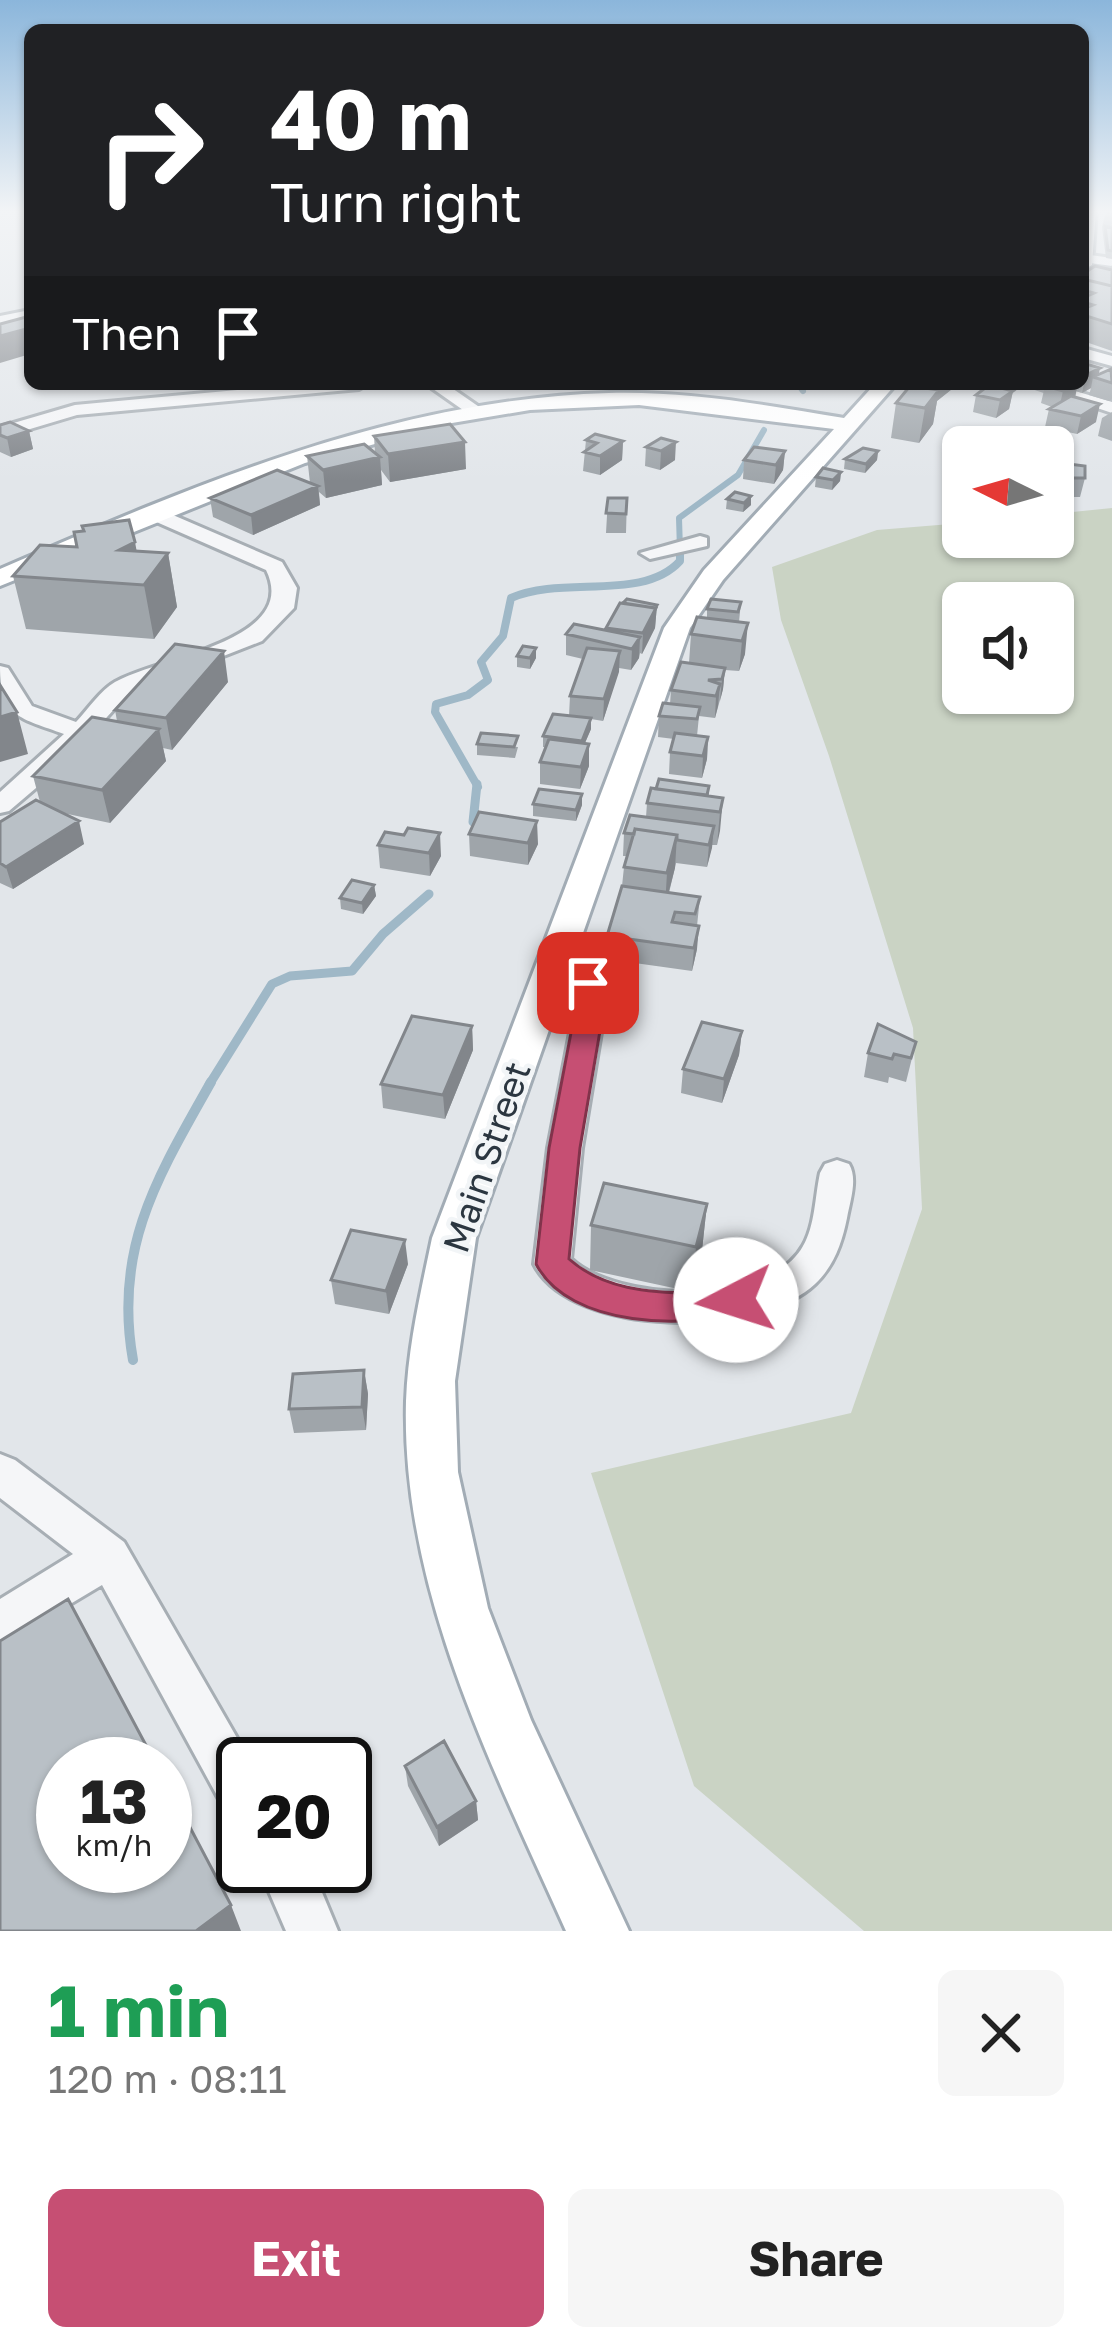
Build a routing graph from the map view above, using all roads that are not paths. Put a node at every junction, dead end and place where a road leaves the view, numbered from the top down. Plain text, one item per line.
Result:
1 (333, 390) edge
2 (443, 390) edge
3 (880, 390) edge
4 (1054, 390) edge
5 (1112, 408) edge
6 (479, 413) junction
7 (844, 424) junction
8 (0, 433) edge
9 (152, 513) junction
10 (700, 542) dead end
11 (650, 554) dead end
12 (0, 578) edge
13 (0, 673) edge
14 (81, 732) junction
15 (0, 806) edge
16 (550, 972) junction
17 (837, 1173) dead end
18 (0, 1473) edge
19 (109, 1556) junction
20 (0, 1624) edge
21 (216, 1747) edge
22 (299, 1893) edge
23 (312, 1931) edge
24 (598, 1931) edge

1 - 8 street
2 - 6 street
3 - 7 main road, Main Street
4 - 5 street
6 - 7 main road
6 - 9 main road
7 - 16 main road, Main Street
9 - 12 main road
9 - 14 street
10 - 11 street
13 - 14 street
14 - 15 street
16 - 17 street
16 - 24 main road, Main Street
18 - 19 street
19 - 20 street
19 - 21 street
22 - 23 street

